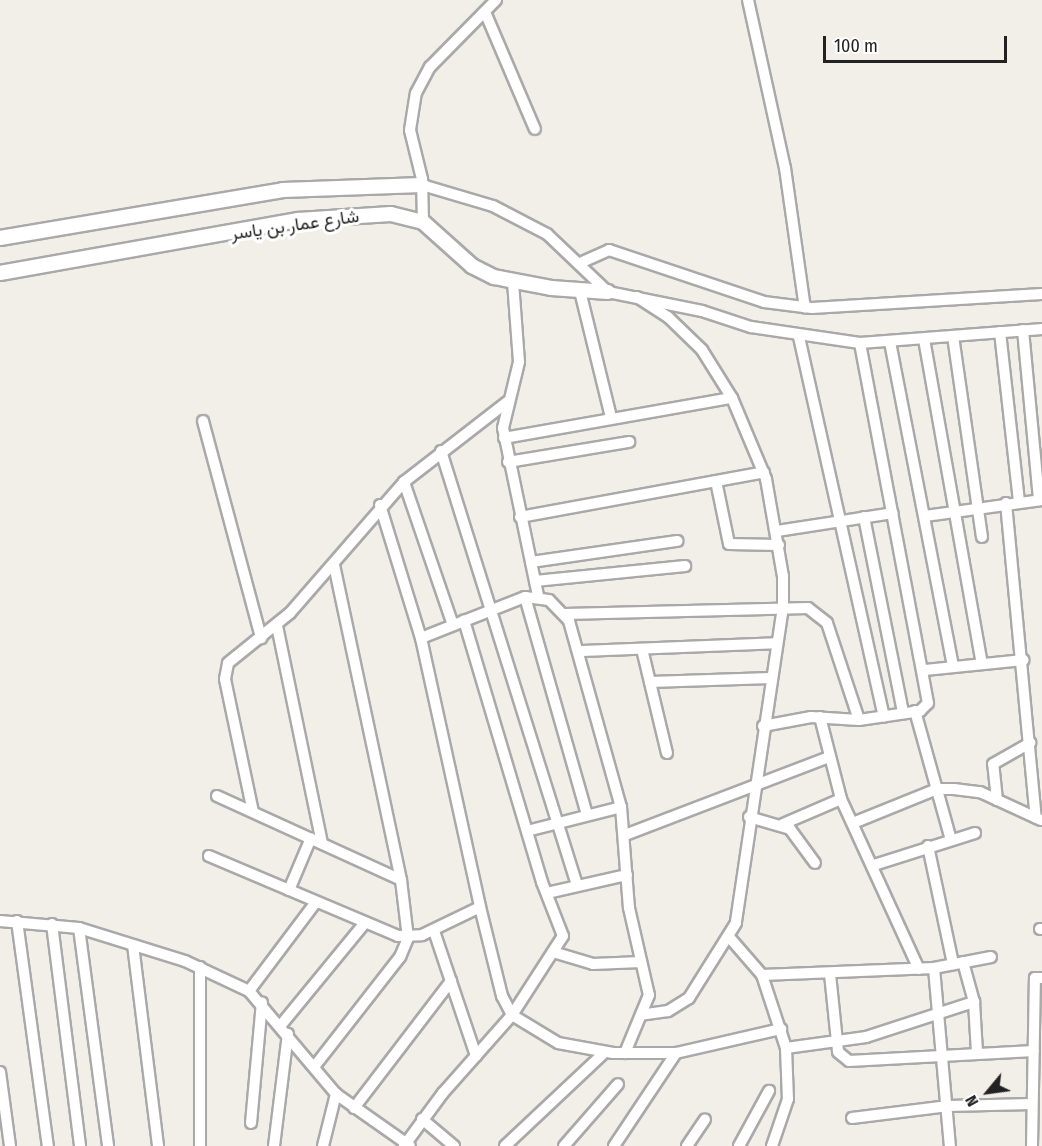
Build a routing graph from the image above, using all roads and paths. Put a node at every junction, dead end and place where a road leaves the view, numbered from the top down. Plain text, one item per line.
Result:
1 (496, 0) edge
2 (748, 0) edge
3 (485, 12) junction
4 (535, 129) dead end
5 (422, 188) junction
6 (423, 215) junction
7 (0, 238) edge
8 (580, 263) junction
9 (0, 273) edge
10 (513, 282) junction
11 (580, 291) junction
12 (608, 292) junction
13 (1042, 294) edge
14 (637, 297) junction
15 (805, 308) junction
16 (1042, 329) edge
17 (1023, 330) junction
18 (1000, 332) junction
19 (953, 336) junction
20 (799, 337) junction
21 (924, 339) junction
22 (890, 342) junction
23 (860, 343) junction
24 (732, 398) junction
25 (507, 402) junction
26 (611, 417) junction
27 (203, 421) dead end
28 (504, 438) junction
29 (629, 442) dead end
30 (441, 451) junction
31 (508, 462) junction
32 (764, 472) junction
33 (716, 481) junction
34 (404, 482) junction
35 (1040, 500) edge
36 (1019, 502) junction
37 (1006, 503) junction
38 (380, 505) junction
39 (979, 507) junction
40 (955, 510) junction
41 (892, 513) junction
42 (925, 516) junction
43 (520, 517) junction
44 (864, 517) junction
45 (839, 522) junction
46 (777, 531) junction
47 (982, 537) dead end
48 (677, 541) dead end
49 (779, 545) junction
50 (531, 562) junction
51 (334, 564) junction
52 (685, 566) dead end
53 (535, 581) junction
54 (538, 596) junction
55 (525, 597) junction
56 (783, 607) junction
57 (493, 609) junction
58 (565, 614) junction
59 (464, 620) junction
60 (453, 625) junction
61 (277, 626) junction
62 (261, 638) junction
63 (421, 638) junction
64 (777, 643) junction
65 (642, 649) junction
66 (581, 651) junction
67 (1023, 660) junction
68 (982, 664) junction
69 (953, 667) junction
70 (924, 670) junction
71 (771, 678) junction
72 (650, 682) junction
73 (915, 711) junction
74 (903, 713) junction
75 (820, 717) junction
76 (884, 717) junction
77 (858, 720) junction
78 (763, 726) junction
79 (1030, 743) junction
80 (666, 753) dead end
81 (827, 758) junction
82 (755, 788) junction
83 (937, 789) junction
84 (217, 796) dead end
85 (841, 799) junction
86 (997, 800) junction
87 (621, 807) junction
88 (253, 812) junction
89 (587, 814) junction
90 (749, 817) junction
91 (1039, 819) edge
92 (555, 822) junction
93 (853, 823) junction
94 (783, 824) junction
95 (527, 831) junction
96 (975, 833) dead end
97 (625, 835) junction
98 (311, 838) junction
99 (951, 840) junction
100 (322, 843) junction
101 (928, 846) junction
102 (209, 856) dead end
103 (815, 863) dead end
104 (874, 865) junction
105 (627, 875) junction
106 (401, 880) junction
107 (577, 885) junction
108 (289, 890) junction
109 (547, 893) junction
110 (316, 902) junction
111 (480, 908) junction
112 (0, 921) edge
113 (17, 921) junction
114 (52, 924) junction
115 (364, 924) junction
116 (80, 928) junction
117 (434, 931) junction
118 (408, 938) junction
119 (730, 938) junction
120 (132, 945) junction
121 (554, 952) junction
122 (991, 957) dead end
123 (641, 962) junction
124 (958, 963) junction
125 (200, 967) junction
126 (934, 968) junction
127 (919, 969) junction
128 (830, 974) junction
129 (762, 975) junction
130 (1042, 978) edge
131 (451, 981) junction
132 (249, 992) junction
133 (262, 1002) junction
134 (974, 1002) junction
135 (940, 1013) junction
136 (512, 1015) junction
137 (641, 1015) junction
138 (781, 1029) junction
139 (285, 1030) junction
140 (836, 1041) junction
141 (786, 1048) junction
142 (1034, 1051) junction
143 (605, 1052) junction
144 (626, 1053) junction
145 (676, 1053) junction
146 (942, 1053) junction
147 (977, 1053) junction
148 (476, 1056) junction
149 (314, 1067) junction
150 (0, 1072) edge
151 (618, 1084) dead end
152 (769, 1091) dead end
153 (336, 1094) junction
154 (1032, 1104) junction
155 (948, 1106) junction
156 (354, 1108) junction
157 (852, 1118) dead end
158 (422, 1119) junction
159 (705, 1119) dead end
160 (251, 1123) dead end
161 (407, 1145) edge
162 (9, 1146) edge
163 (48, 1146) edge
164 (80, 1146) edge
165 (108, 1146) edge
166 (158, 1146) edge
167 (200, 1146) edge
168 (274, 1146) edge
169 (323, 1146) edge
170 (454, 1146) edge
171 (505, 1146) edge
172 (564, 1146) edge
173 (614, 1146) edge
174 (687, 1146) edge
175 (739, 1146) edge
176 (772, 1146) edge
177 (950, 1146) edge
178 (1032, 1146) edge

1 - 3 street
2 - 15 street
3 - 4 street
3 - 5 street
5 - 6 street
5 - 7 street, شارع عمار بن ياسر
5 - 8 street
6 - 9 street, شارع عمار بن ياسر
6 - 10 street, شارع عمار بن ياسر
8 - 12 street
8 - 15 street
10 - 11 street, شارع عمار بن ياسر
10 - 25 street
11 - 12 street, شارع عمار بن ياسر
11 - 26 street
12 - 14 street
13 - 15 street
14 - 20 street
14 - 24 street
16 - 17 street
17 - 18 street
17 - 35 street
18 - 19 street
18 - 36 street
19 - 21 street
19 - 39 street
20 - 23 street
20 - 45 street
21 - 22 street
21 - 40 street
22 - 23 street
22 - 42 street
23 - 41 street
24 - 26 street
24 - 32 street
25 - 28 street
25 - 30 street
26 - 28 street
27 - 62 street
28 - 31 street
29 - 31 street
30 - 34 street
30 - 57 street
31 - 43 street
32 - 33 street
32 - 46 street
33 - 43 street
33 - 49 street
34 - 38 street
34 - 60 street
35 - 36 street
36 - 37 street
37 - 39 street
37 - 67 street
38 - 51 street
38 - 63 street
39 - 40 street
39 - 47 street
40 - 42 street
40 - 68 street
41 - 44 street
41 - 70 street
42 - 69 street
43 - 50 street
44 - 45 street
44 - 74 street
45 - 46 street
45 - 76 street
46 - 49 street
48 - 50 street
49 - 56 street
50 - 53 street
51 - 61 street
51 - 106 street
52 - 53 street
53 - 54 street
54 - 55 street
54 - 58 street
55 - 57 street
55 - 89 street
56 - 58 street
56 - 64 street
56 - 77 street
57 - 59 street
57 - 92 street
58 - 66 street
59 - 60 street
59 - 95 street
60 - 63 street
61 - 62 street
61 - 100 street
62 - 88 street
63 - 111 street
64 - 65 street
64 - 71 street
65 - 66 street
65 - 72 street
66 - 87 street
67 - 68 street
67 - 79 street
68 - 69 street
69 - 70 street
70 - 73 street
71 - 72 street
71 - 78 street
72 - 80 street
73 - 74 street
73 - 83 street
74 - 76 street
75 - 77 street
75 - 78 street
75 - 81 street
76 - 77 street
78 - 82 street
79 - 86 street
79 - 91 street
81 - 82 street
81 - 85 street
82 - 90 street
82 - 97 street
83 - 86 street
83 - 93 street
83 - 99 street
84 - 88 street
85 - 93 street
85 - 94 street
86 - 91 street
87 - 89 street
87 - 97 street
88 - 98 street
89 - 92 street
90 - 94 street
90 - 119 street
92 - 95 street
92 - 107 street
93 - 104 street
94 - 103 street
95 - 109 street
96 - 99 street
97 - 105 street
98 - 100 street
98 - 108 street
99 - 101 street
100 - 106 street
101 - 104 street
101 - 124 street
102 - 108 street
104 - 127 street
105 - 107 street
105 - 123 street
106 - 118 street
107 - 109 street
108 - 110 street
109 - 121 street
110 - 115 street
110 - 132 street
111 - 117 street
111 - 136 street
112 - 113 street
113 - 114 street
113 - 163 street
114 - 116 street
114 - 164 street
115 - 118 street
115 - 139 street
116 - 120 street
116 - 165 street
117 - 118 street
117 - 131 street
118 - 149 street
119 - 129 street
119 - 137 street
120 - 125 street
120 - 166 street
121 - 123 street
121 - 136 street
122 - 124 street
123 - 137 street
124 - 126 street
124 - 134 street
125 - 132 street
125 - 167 street
126 - 127 street
126 - 135 street
127 - 128 street
128 - 129 street
128 - 140 street
129 - 138 street
130 - 142 street
131 - 148 street
131 - 156 street
132 - 133 street
133 - 139 street
133 - 160 street
134 - 135 street
134 - 147 street
135 - 140 street
135 - 146 street
136 - 143 street
136 - 148 street
137 - 144 street
138 - 141 street
138 - 145 street
139 - 149 street
139 - 168 street
140 - 141 street
140 - 146 street
141 - 176 street
142 - 147 street
142 - 154 street
143 - 144 street
143 - 171 street
144 - 145 street
145 - 173 street
146 - 147 street
146 - 155 street
148 - 158 street
149 - 153 street
150 - 162 street
151 - 172 street
152 - 175 street
153 - 156 street
153 - 169 street
154 - 155 street
154 - 178 street
155 - 157 street
155 - 177 street
156 - 161 street
158 - 161 street
158 - 170 street
159 - 174 street

